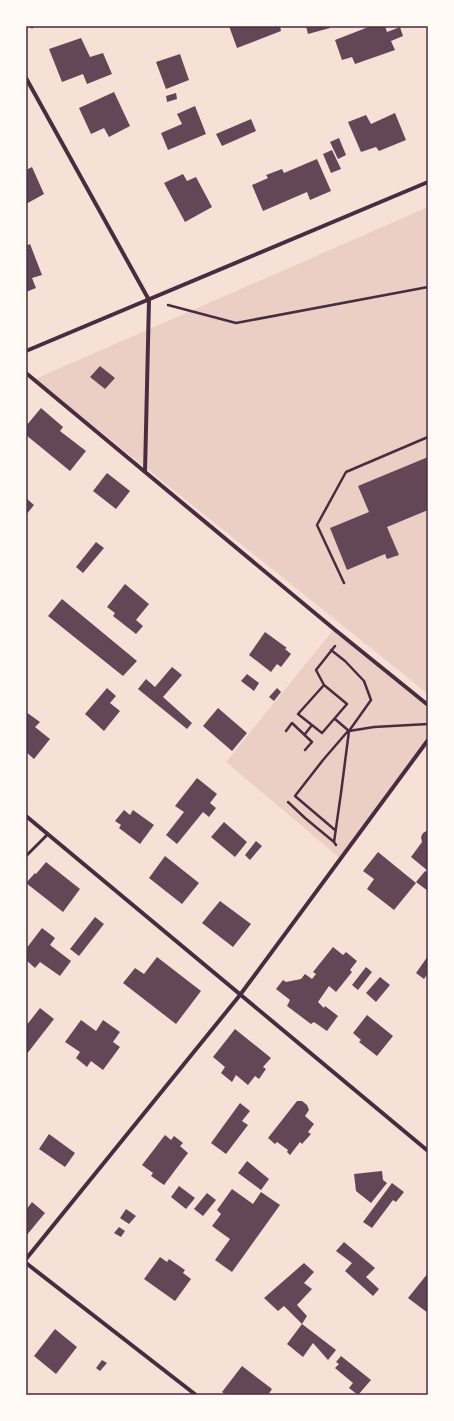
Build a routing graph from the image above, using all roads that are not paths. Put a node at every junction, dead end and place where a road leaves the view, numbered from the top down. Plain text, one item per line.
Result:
1 (26, 78) edge
2 (428, 182) edge
3 (148, 300) junction
4 (26, 351) edge
5 (26, 373) edge
6 (145, 472) junction
7 (428, 705) edge
8 (428, 740) edge
9 (26, 816) edge
10 (48, 834) junction
11 (26, 856) edge
12 (240, 995) junction
13 (428, 1151) edge
14 (26, 1259) edge
15 (26, 1263) edge
16 (196, 1395) edge

1 - 3 street
2 - 3 street
3 - 4 street
3 - 6 street
5 - 6 street
6 - 7 street
8 - 12 street
9 - 10 street
10 - 11 lane
10 - 12 street
12 - 13 street
12 - 14 street
15 - 16 street

